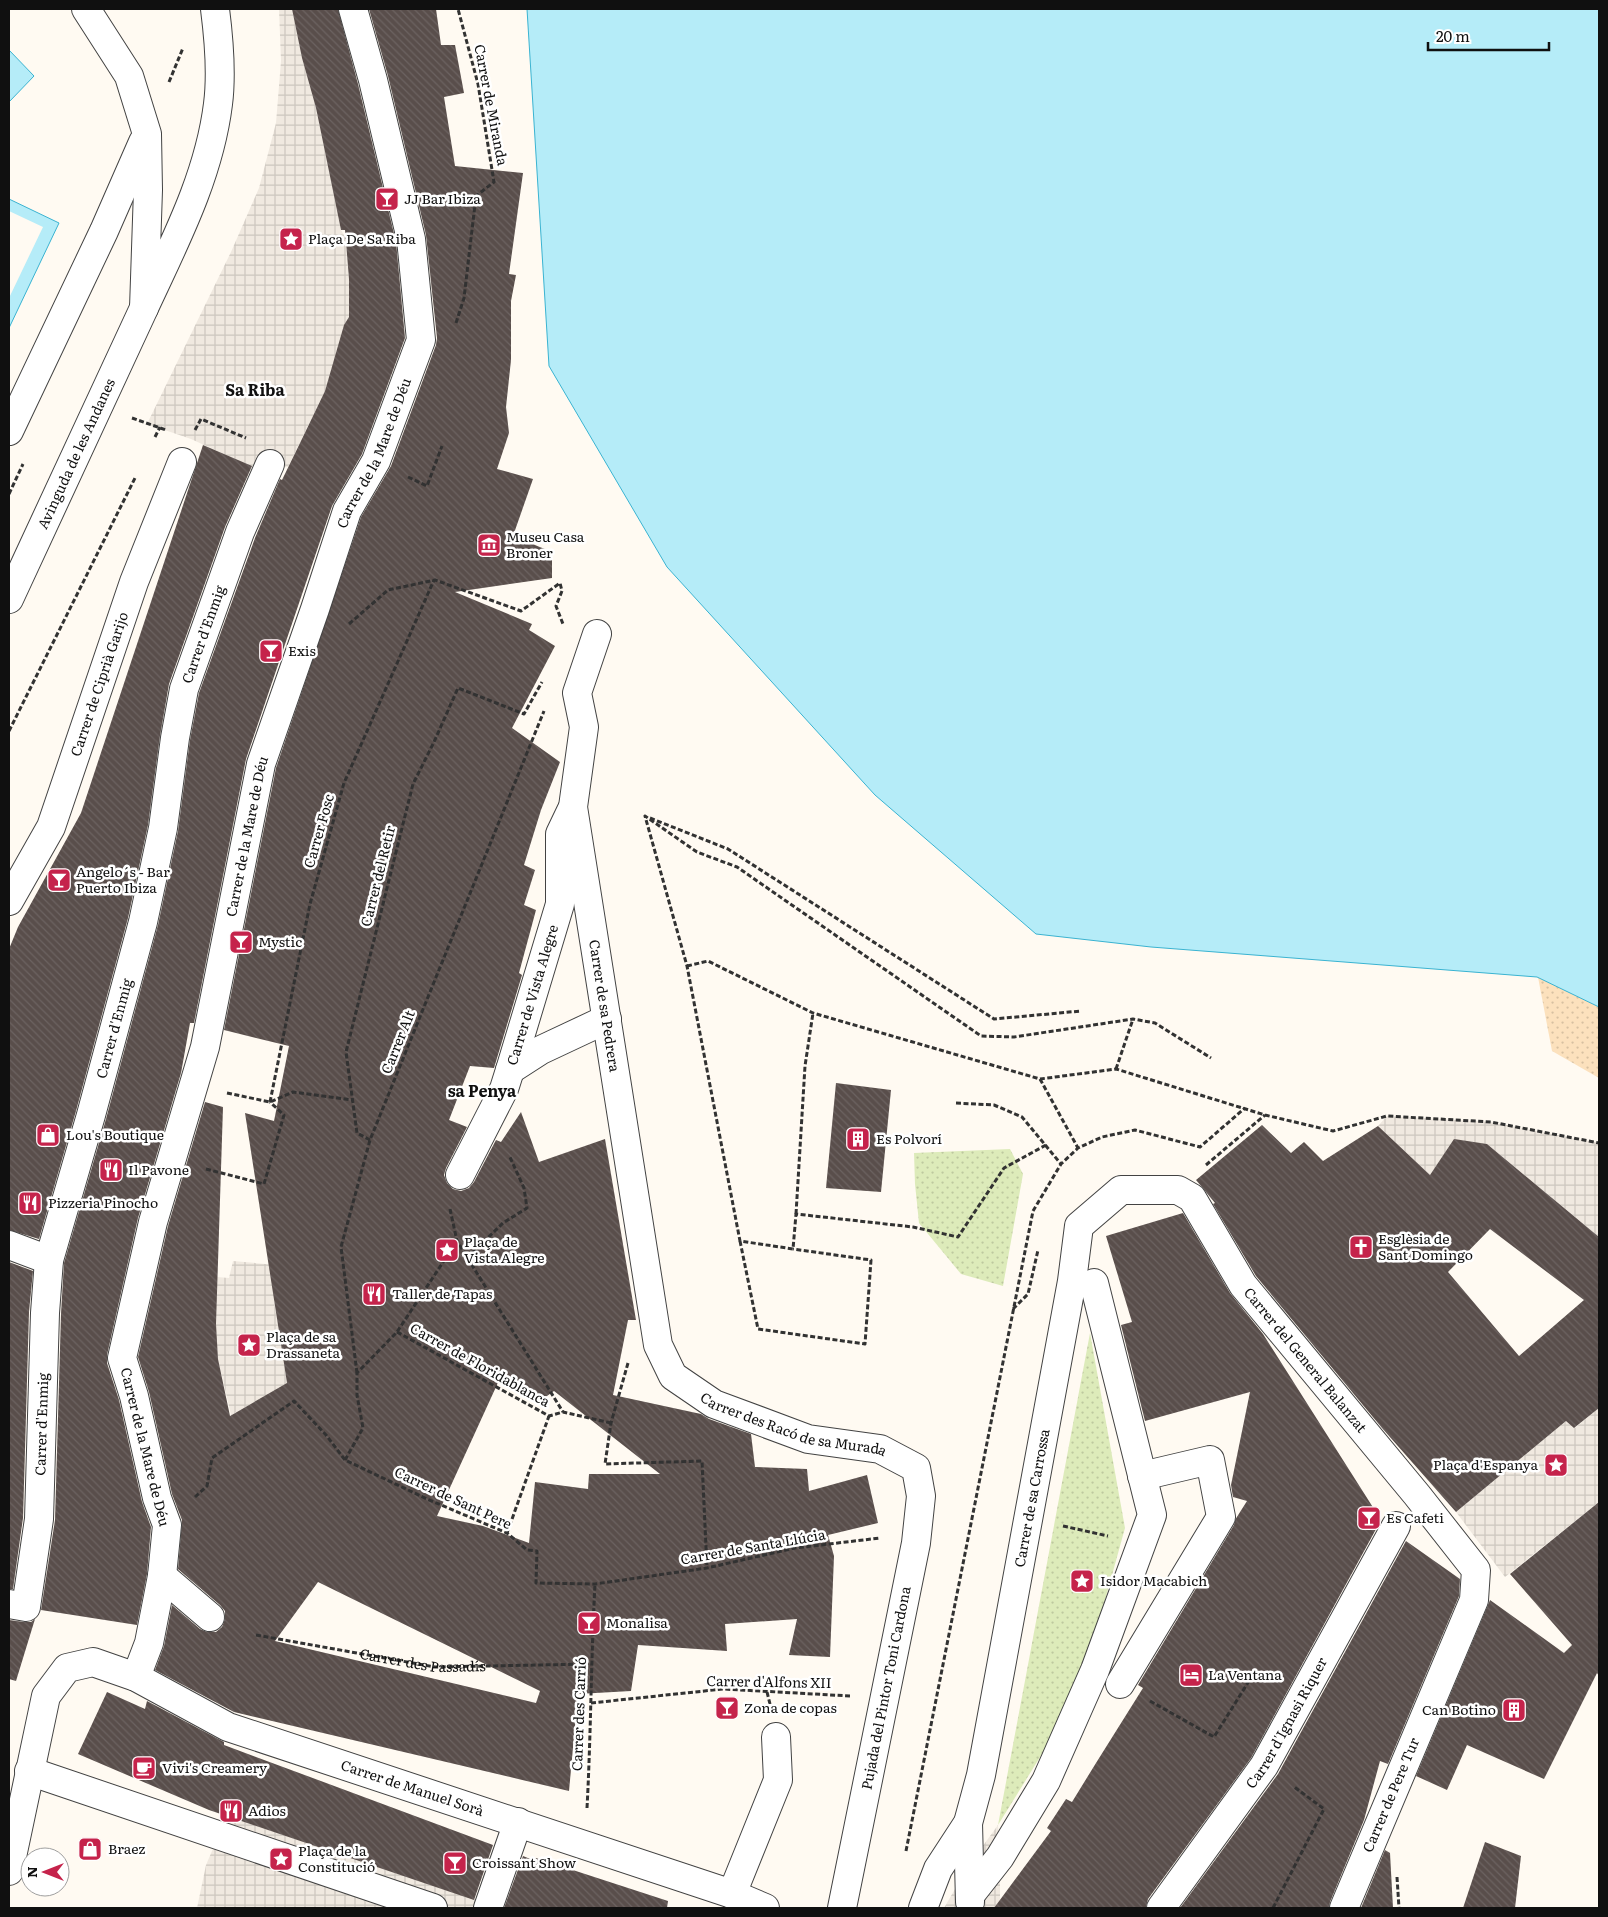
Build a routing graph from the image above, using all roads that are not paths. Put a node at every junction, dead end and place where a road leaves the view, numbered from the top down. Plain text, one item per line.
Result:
1 (86, 9) edge
2 (215, 9) edge
3 (353, 9) edge
4 (146, 134) junction
5 (144, 308) junction
6 (9, 430) edge
7 (182, 462) dead end
8 (270, 464) road end
9 (9, 599) edge
10 (596, 634) dead end
11 (573, 807) junction
12 (9, 901) edge
13 (607, 1019) junction
14 (510, 1070) junction
15 (460, 1175) road end
16 (1121, 1190) joint
17 (9, 1245) edge
18 (49, 1260) junction
19 (1094, 1283) dead end
20 (673, 1376) joint
21 (916, 1468) joint
22 (1142, 1476) junction
23 (1396, 1526) dead end
24 (1476, 1570) joint
25 (162, 1576) junction
26 (17, 1605) edge
27 (210, 1617) dead end
28 (136, 1677) junction
29 (1120, 1684) road end
30 (776, 1737) dead end
31 (29, 1771) junction
32 (518, 1822) junction
33 (968, 1823) junction
34 (9, 1871) edge
35 (732, 1894) junction
36 (970, 1901) edge
37 (433, 1908) edge
38 (488, 1908) edge
39 (765, 1908) edge
40 (842, 1908) edge
41 (923, 1908) edge
42 (1161, 1908) edge
43 (1344, 1908) edge

1 - 4 street
2 - 5 street, Avinguda de les Andanes
3 - 25 street, Carrer de la Mare de Déu
4 - 5 street
4 - 6 street
5 - 9 street, Avinguda de les Andanes
7 - 12 street, Carrer de Ciprià Garijo
8 - 18 street, Carrer d'Enmig
10 - 11 street, Carrer de sa Pedrera
11 - 13 street, Carrer de sa Pedrera
11 - 14 street, Carrer de Vista Alegre
13 - 14 street
13 - 20 street, Carrer de sa Pedrera
14 - 15 street, Carrer de Vista Alegre
16 - 24 street, Carrer del General Balanzat
16 - 33 street, Carrer de sa Carrossa
17 - 18 street
18 - 26 street, Carrer d'Enmig
19 - 22 street
20 - 21 street, Carrer des Racó de sa Murada
21 - 40 street, Pujada del Pintor Toni Cardona
22 - 29 street
22 - 36 street
23 - 42 street, Carrer d'Ignasi Riquer
24 - 43 street, Carrer de Pere Tur
25 - 27 street
25 - 28 street, Carrer de la Mare de Déu
28 - 31 street, Carrer de Manuel Sorà
28 - 32 street, Carrer de Manuel Sorà
30 - 35 street
31 - 34 street
31 - 37 street
32 - 35 street, Carrer de Manuel Sorà
32 - 38 street
33 - 36 street
33 - 41 street
35 - 39 street, Carrer de Manuel Sorà

